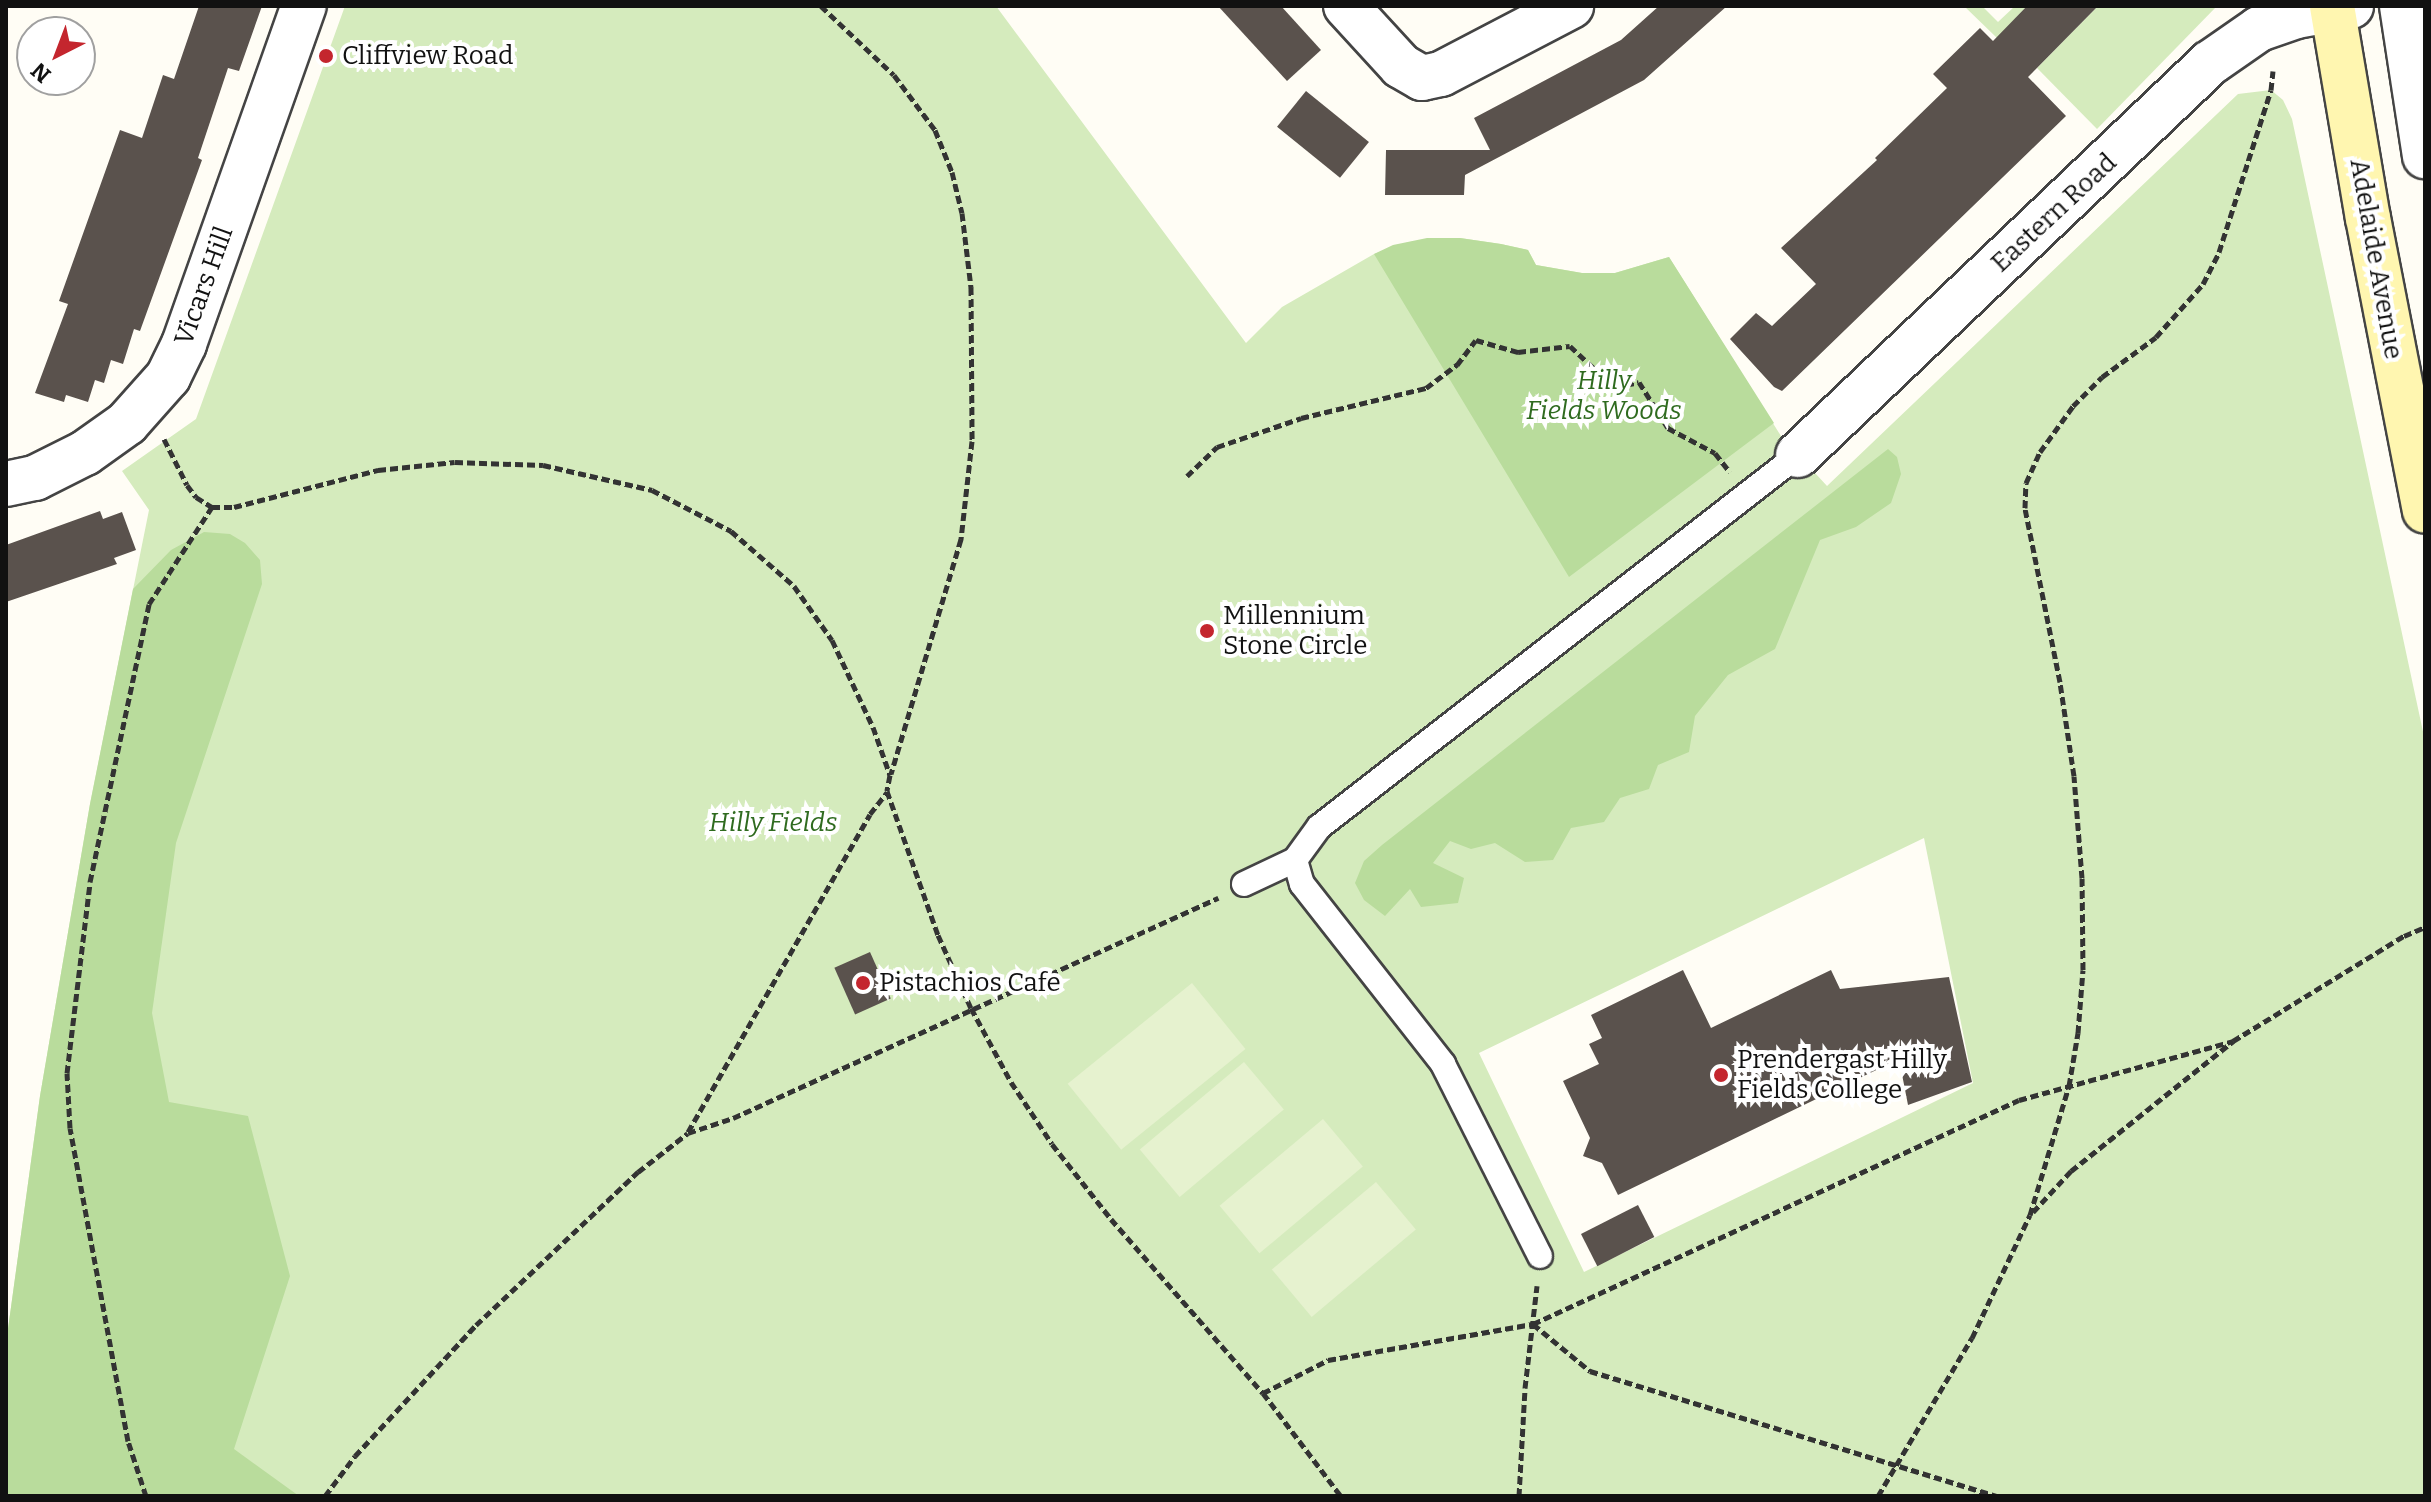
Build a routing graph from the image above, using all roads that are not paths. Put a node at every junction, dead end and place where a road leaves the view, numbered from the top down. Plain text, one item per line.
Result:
1 (304, 6) edge
2 (1346, 6) edge
3 (1571, 6) edge
4 (2402, 6) edge
5 (2339, 7) edge
6 (2425, 156) edge
7 (1798, 455) joint
8 (6, 484) edge
9 (2425, 511) edge
10 (1295, 860) junction
11 (1244, 884) road end
12 (1540, 1256) road end

1 - 8 street, Vicars Hill
2 - 3 street
4 - 6 street
5 - 7 street, Eastern Road
5 - 9 main road, Adelaide Avenue
7 - 10 lane
10 - 11 lane
10 - 12 lane

